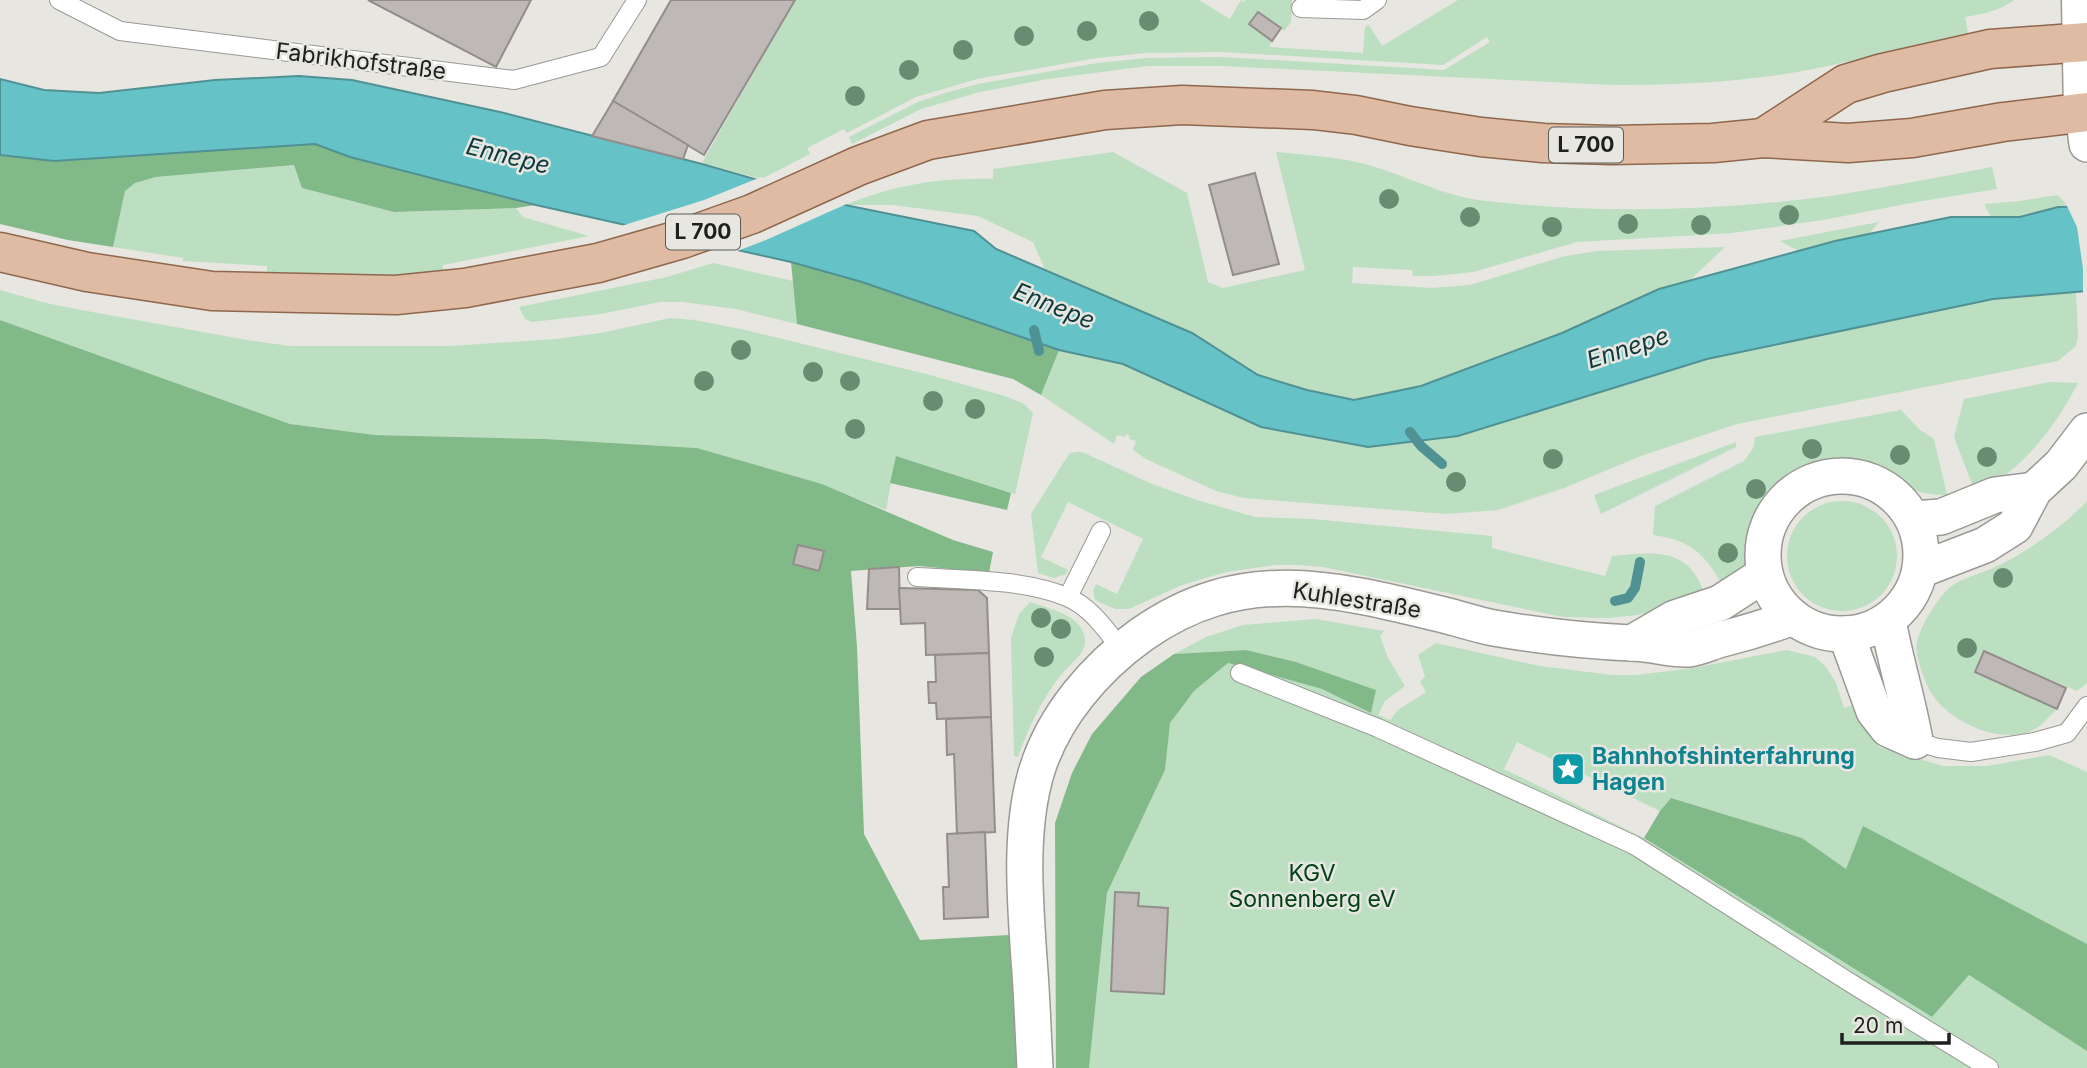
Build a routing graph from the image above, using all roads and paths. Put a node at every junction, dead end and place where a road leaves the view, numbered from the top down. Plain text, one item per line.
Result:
1 (59, 0) edge
2 (637, 0) edge
3 (1377, 0) edge
4 (2081, 0) edge
5 (1301, 8) dead end
6 (2084, 42) edge
7 (2086, 123) edge
8 (1763, 138) junction
9 (0, 252) edge
10 (2087, 431) edge
11 (2034, 490) junction
12 (1913, 519) junction
13 (1101, 531) dead end
14 (1920, 570) junction
15 (1765, 574) junction
16 (918, 577) dead end
17 (1068, 597) junction
18 (1793, 617) junction
19 (1888, 620) junction
20 (1846, 634) junction
21 (1632, 643) junction
22 (1121, 649) junction
23 (1240, 673) dead end
24 (2087, 706) edge
25 (1914, 741) junction
26 (1035, 1068) edge
27 (1989, 1068) edge

1 - 2 lane, Fabrikhofstraße
3 - 5 lane
4 - 6 main road
6 - 7 main road
6 - 8 main road, L 700
7 - 8 main road, L 700
8 - 9 main road, L 700
10 - 11 street
11 - 12 street
11 - 14 street
12 - 14 street
12 - 15 street
13 - 17 lane
14 - 19 street
15 - 18 street
15 - 21 street
16 - 17 lane
17 - 22 lane
18 - 20 street
18 - 21 street, Kuhlestraße
19 - 20 street
19 - 25 street
20 - 25 street
21 - 22 street, Kuhlestraße
22 - 26 street, Kuhlestraße
23 - 27 lane
24 - 25 lane

